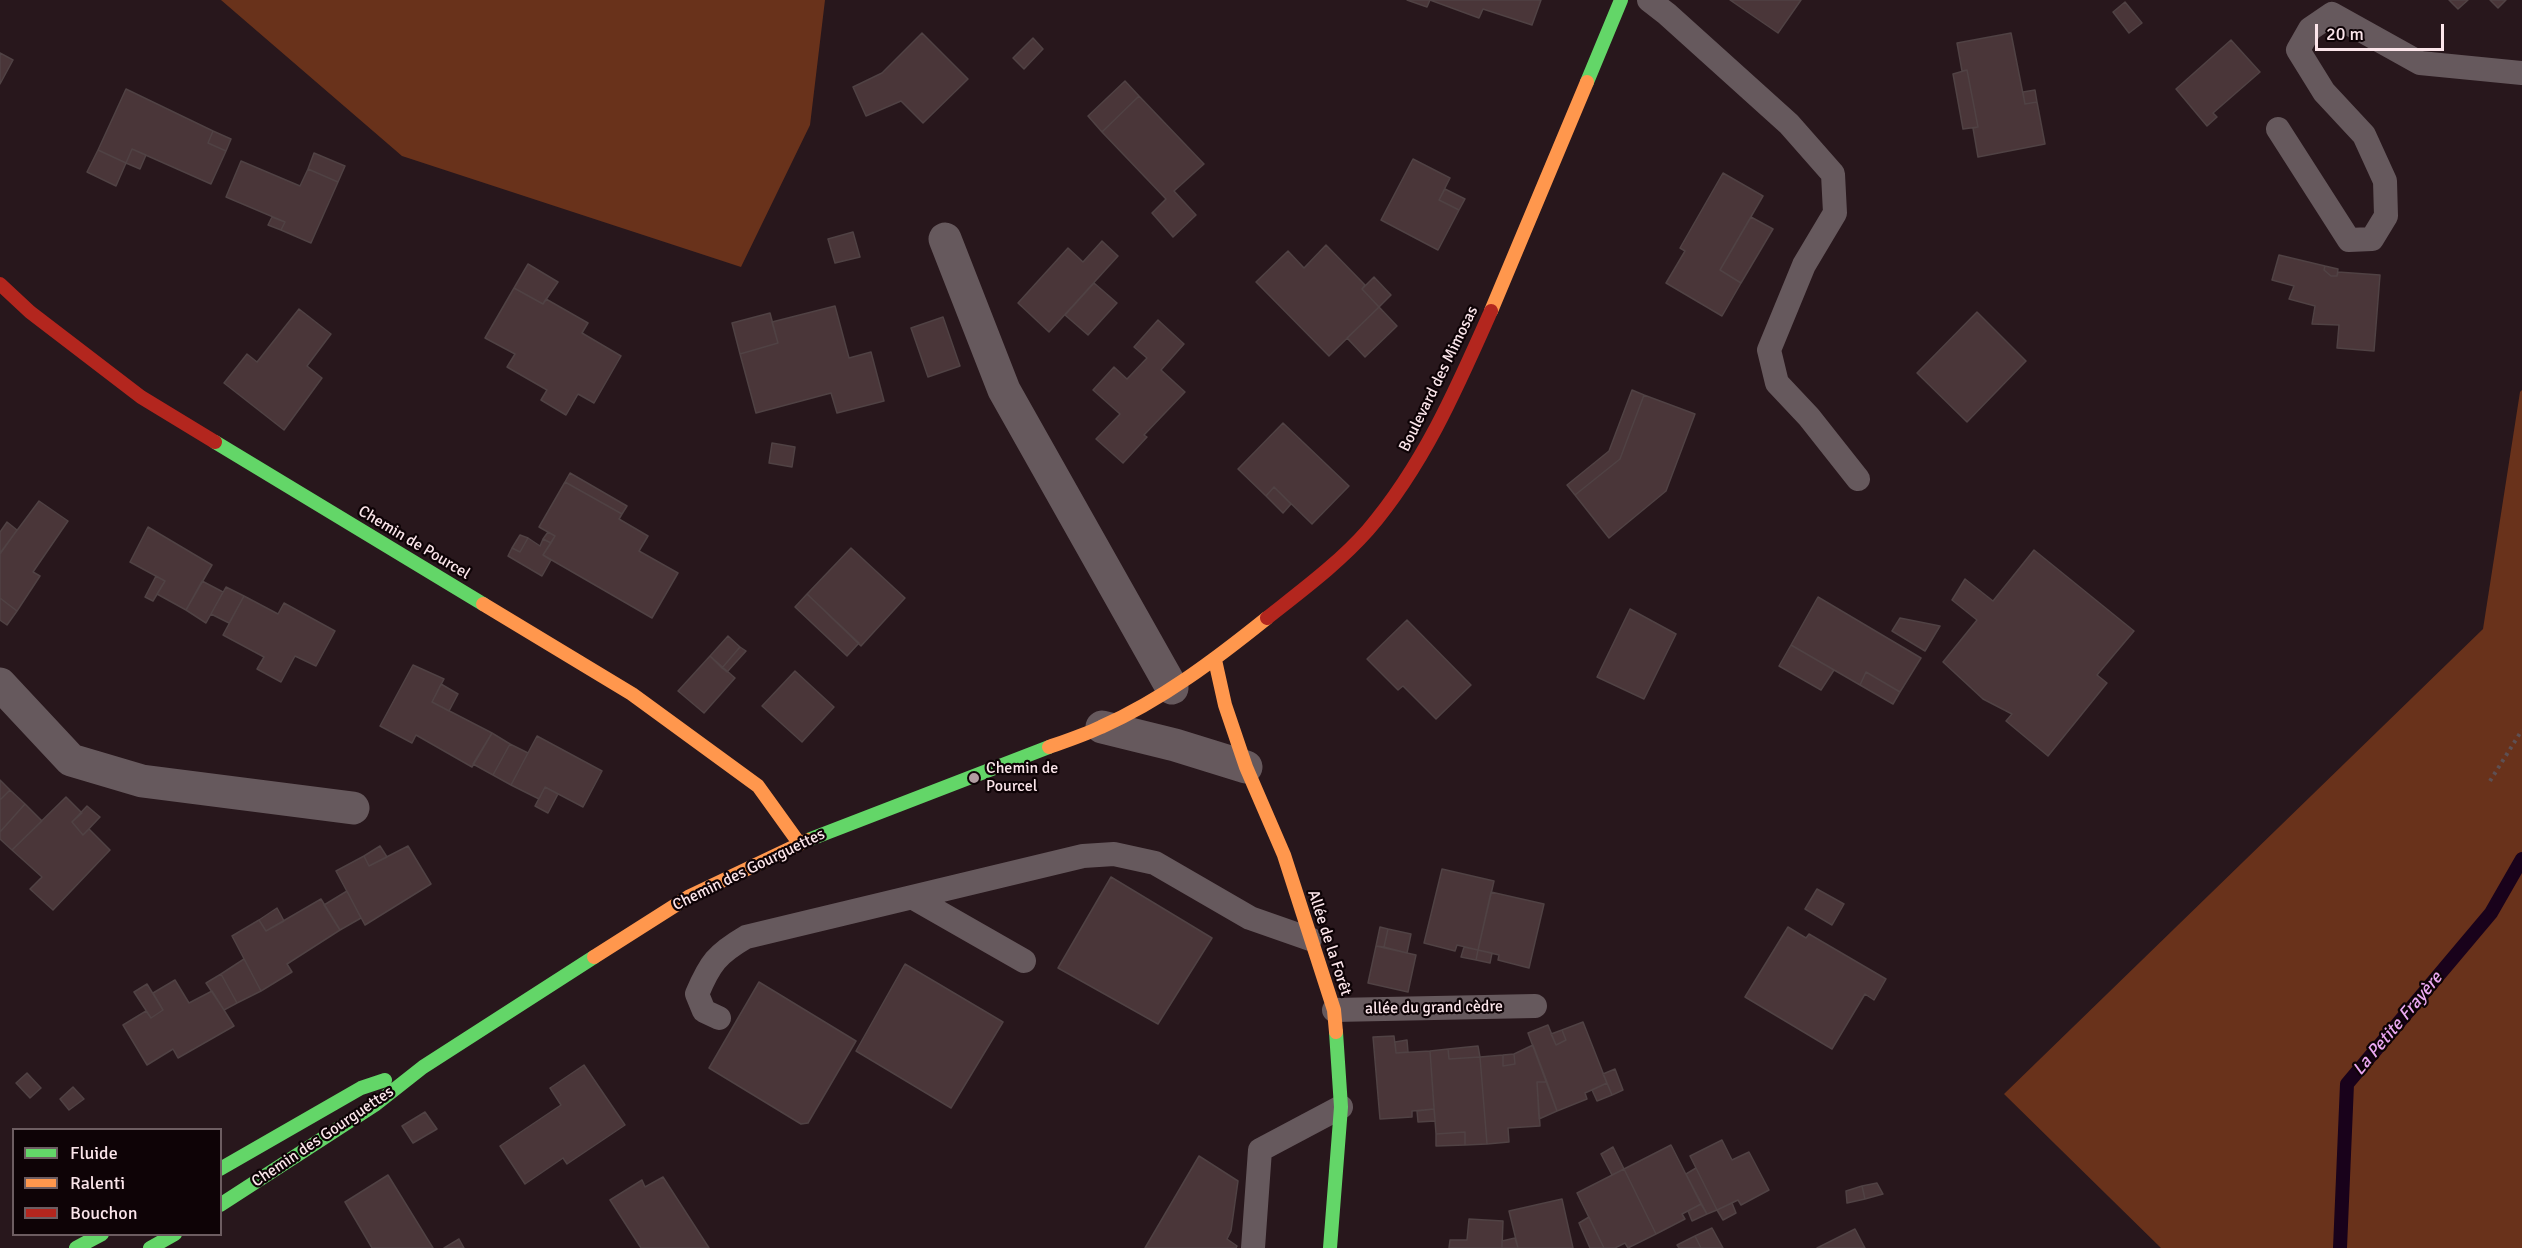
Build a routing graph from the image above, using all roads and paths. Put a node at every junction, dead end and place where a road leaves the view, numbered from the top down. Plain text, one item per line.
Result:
1 (1621, 0) edge
2 (1649, 0) edge
3 (2522, 73) edge
4 (2278, 129) dead end
5 (945, 239) dead end
6 (0, 284) edge
7 (1858, 479) dead end
8 (1215, 660) junction
9 (0, 684) edge
10 (1172, 688) junction
11 (1102, 727) junction
12 (2522, 730) edge
13 (1246, 768) junction
14 (2490, 781) dead end
15 (353, 808) dead end
16 (799, 843) junction
17 (912, 897) junction
18 (1310, 939) junction
19 (1024, 961) dead end
20 (1535, 1006) dead end
21 (1334, 1010) junction
22 (719, 1018) dead end
23 (423, 1067) junction
24 (1341, 1107) junction
25 (222, 1168) edge
26 (222, 1204) edge
27 (98, 1236) edge
28 (171, 1236) edge
29 (76, 1248) edge
30 (150, 1248) edge
31 (1253, 1248) edge
32 (1329, 1248) edge

1 - 8 main road, Boulevard des Mimosas
2 - 7 lane
3 - 4 lane
5 - 10 street
6 - 16 main road, Chemin de Pourcel
8 - 10 main road, Boulevard des Mimosas
8 - 13 main road, Allée de la Forêt
9 - 15 street
10 - 11 main road, Chemin des Gourguettes
11 - 13 street
11 - 16 main road, Chemin des Gourguettes
12 - 14 path
13 - 18 main road, Allée de la Forêt
16 - 23 main road, Chemin des Gourguettes
17 - 18 lane
17 - 19 lane
17 - 22 lane
18 - 21 main road, Allée de la Forêt
20 - 21 lane, allée du grand cèdre
21 - 24 main road, Allée de la Forêt
23 - 25 main road, Chemin des Gourguettes
23 - 26 main road, Chemin des Gourguettes
24 - 31 lane
24 - 32 main road, Allée de la Forêt
27 - 29 main road
28 - 30 main road

